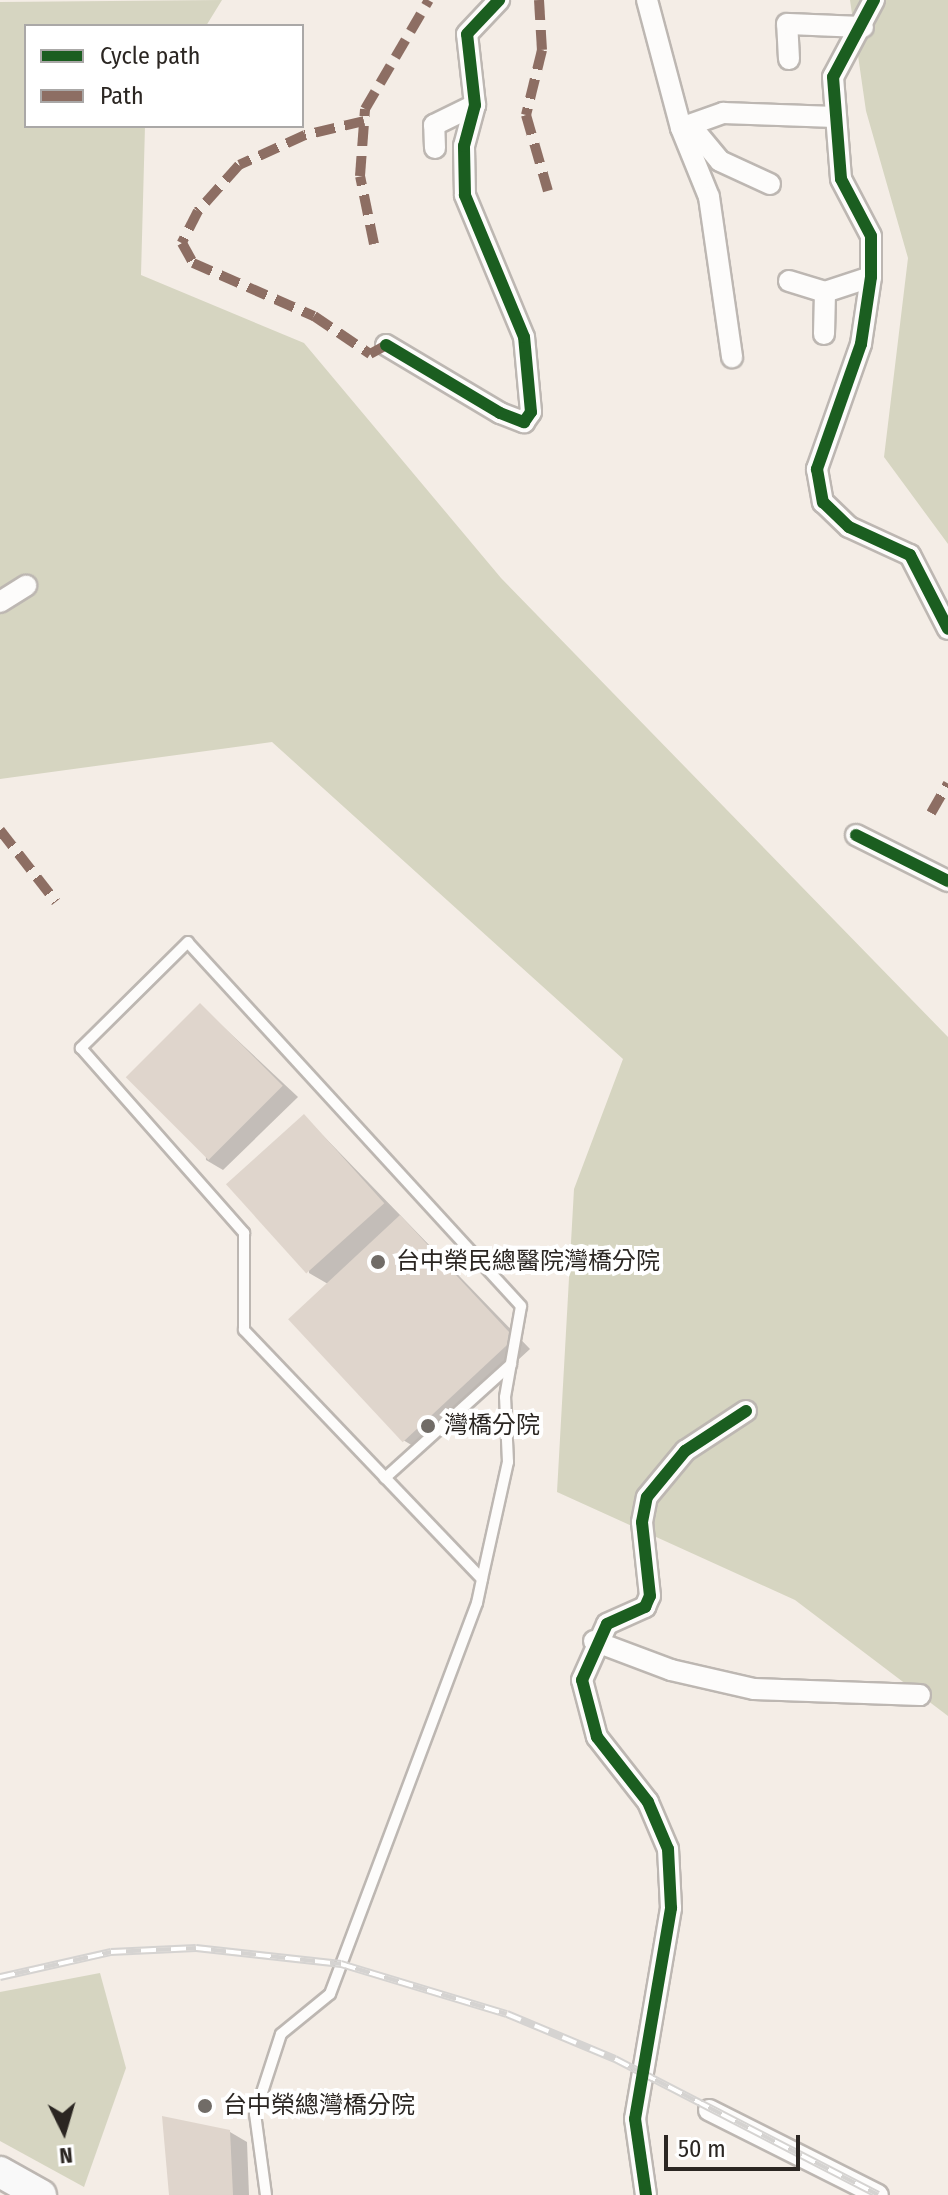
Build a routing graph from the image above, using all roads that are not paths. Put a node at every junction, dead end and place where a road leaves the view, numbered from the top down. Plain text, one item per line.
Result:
1 (499, 0) edge
2 (647, 0) edge
3 (874, 0) edge
4 (863, 27) junction
5 (789, 59) dead end
6 (475, 105) junction
7 (835, 117) junction
8 (686, 127) junction
9 (435, 148) dead end
10 (770, 184) dead end
11 (871, 277) junction
12 (789, 281) dead end
13 (825, 292) junction
14 (824, 334) dead end
15 (386, 345) dead end
16 (732, 357) dead end
17 (26, 586) dead end
18 (0, 602) edge
19 (948, 629) edge
20 (856, 835) dead end
21 (948, 881) edge
22 (511, 1364) junction
23 (746, 1411) dead end
24 (385, 1478) junction
25 (482, 1579) junction
26 (594, 1641) junction
27 (920, 1695) dead end
28 (709, 2110) dead end
29 (4, 2182) edge
30 (41, 2195) edge
31 (266, 2195) edge
32 (646, 2195) edge
33 (878, 2195) edge

1 - 6 street
2 - 8 street
3 - 4 street
4 - 5 street
4 - 7 street
6 - 9 street
6 - 15 street
7 - 8 street
7 - 11 street
8 - 10 street
8 - 16 street
11 - 13 street
11 - 19 street
12 - 13 street
13 - 14 street
17 - 18 street
20 - 21 street
22 - 24 lane
22 - 24 lane
22 - 25 lane
23 - 26 street
24 - 25 lane
25 - 31 lane
26 - 27 street
26 - 32 street
28 - 33 street
29 - 30 street

